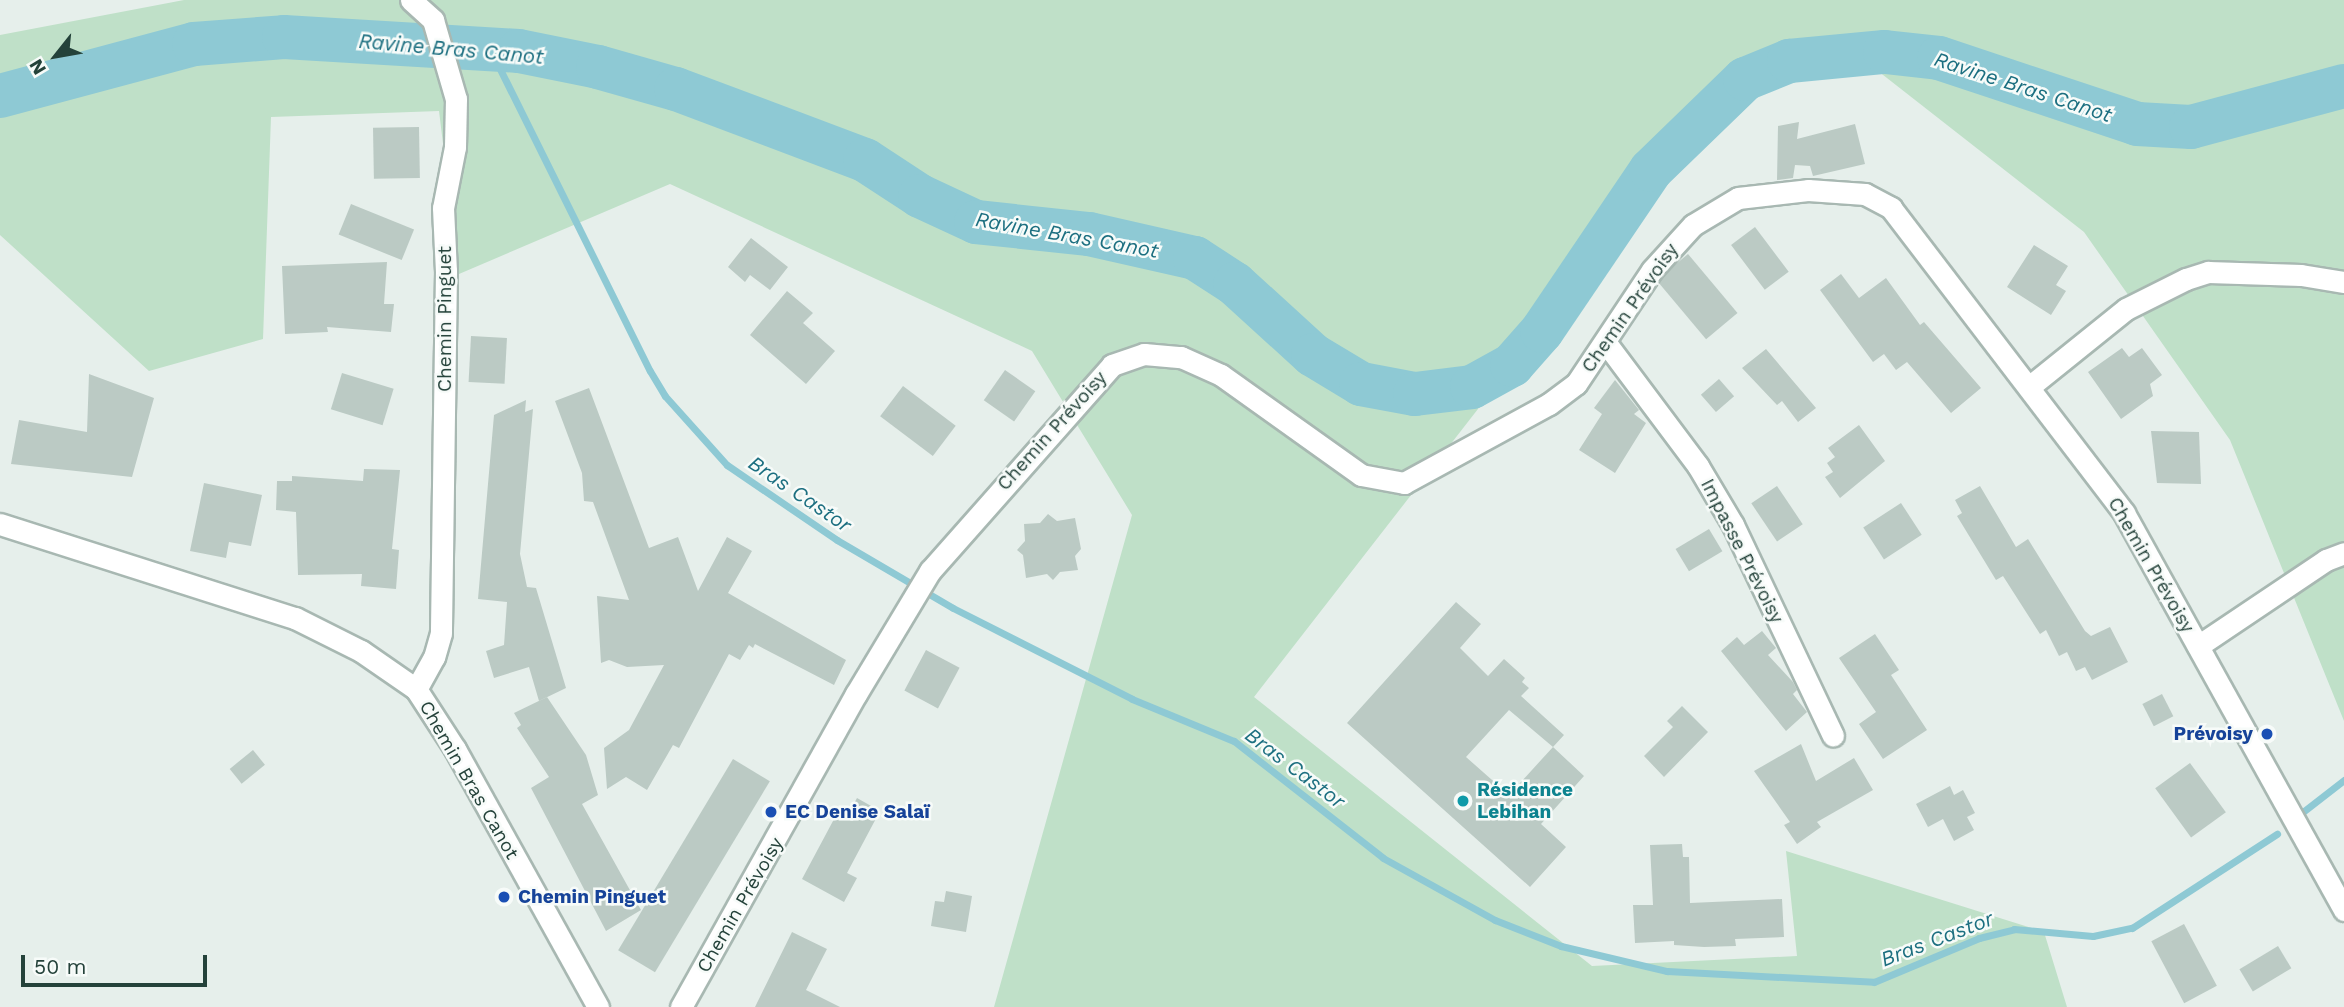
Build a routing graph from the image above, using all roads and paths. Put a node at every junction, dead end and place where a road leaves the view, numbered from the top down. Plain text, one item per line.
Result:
1 (411, 0) edge
2 (2344, 282) edge
3 (1606, 343) junction
4 (2029, 387) junction
5 (0, 524) edge
6 (2344, 553) edge
7 (2198, 646) junction
8 (416, 689) junction
9 (1833, 736) dead end
10 (2344, 910) edge
11 (598, 1007) edge
12 (681, 1007) edge

1 - 8 street, Chemin Pinguet
2 - 4 street
3 - 4 street, Chemin Prévoisy
3 - 9 street, Impasse Prévoisy
3 - 12 street, Chemin Prévoisy
4 - 7 street, Chemin Prévoisy
5 - 8 street, Chemin Bras Canot
6 - 7 street
7 - 10 street, Chemin Prévoisy
8 - 11 street, Chemin Bras Canot

